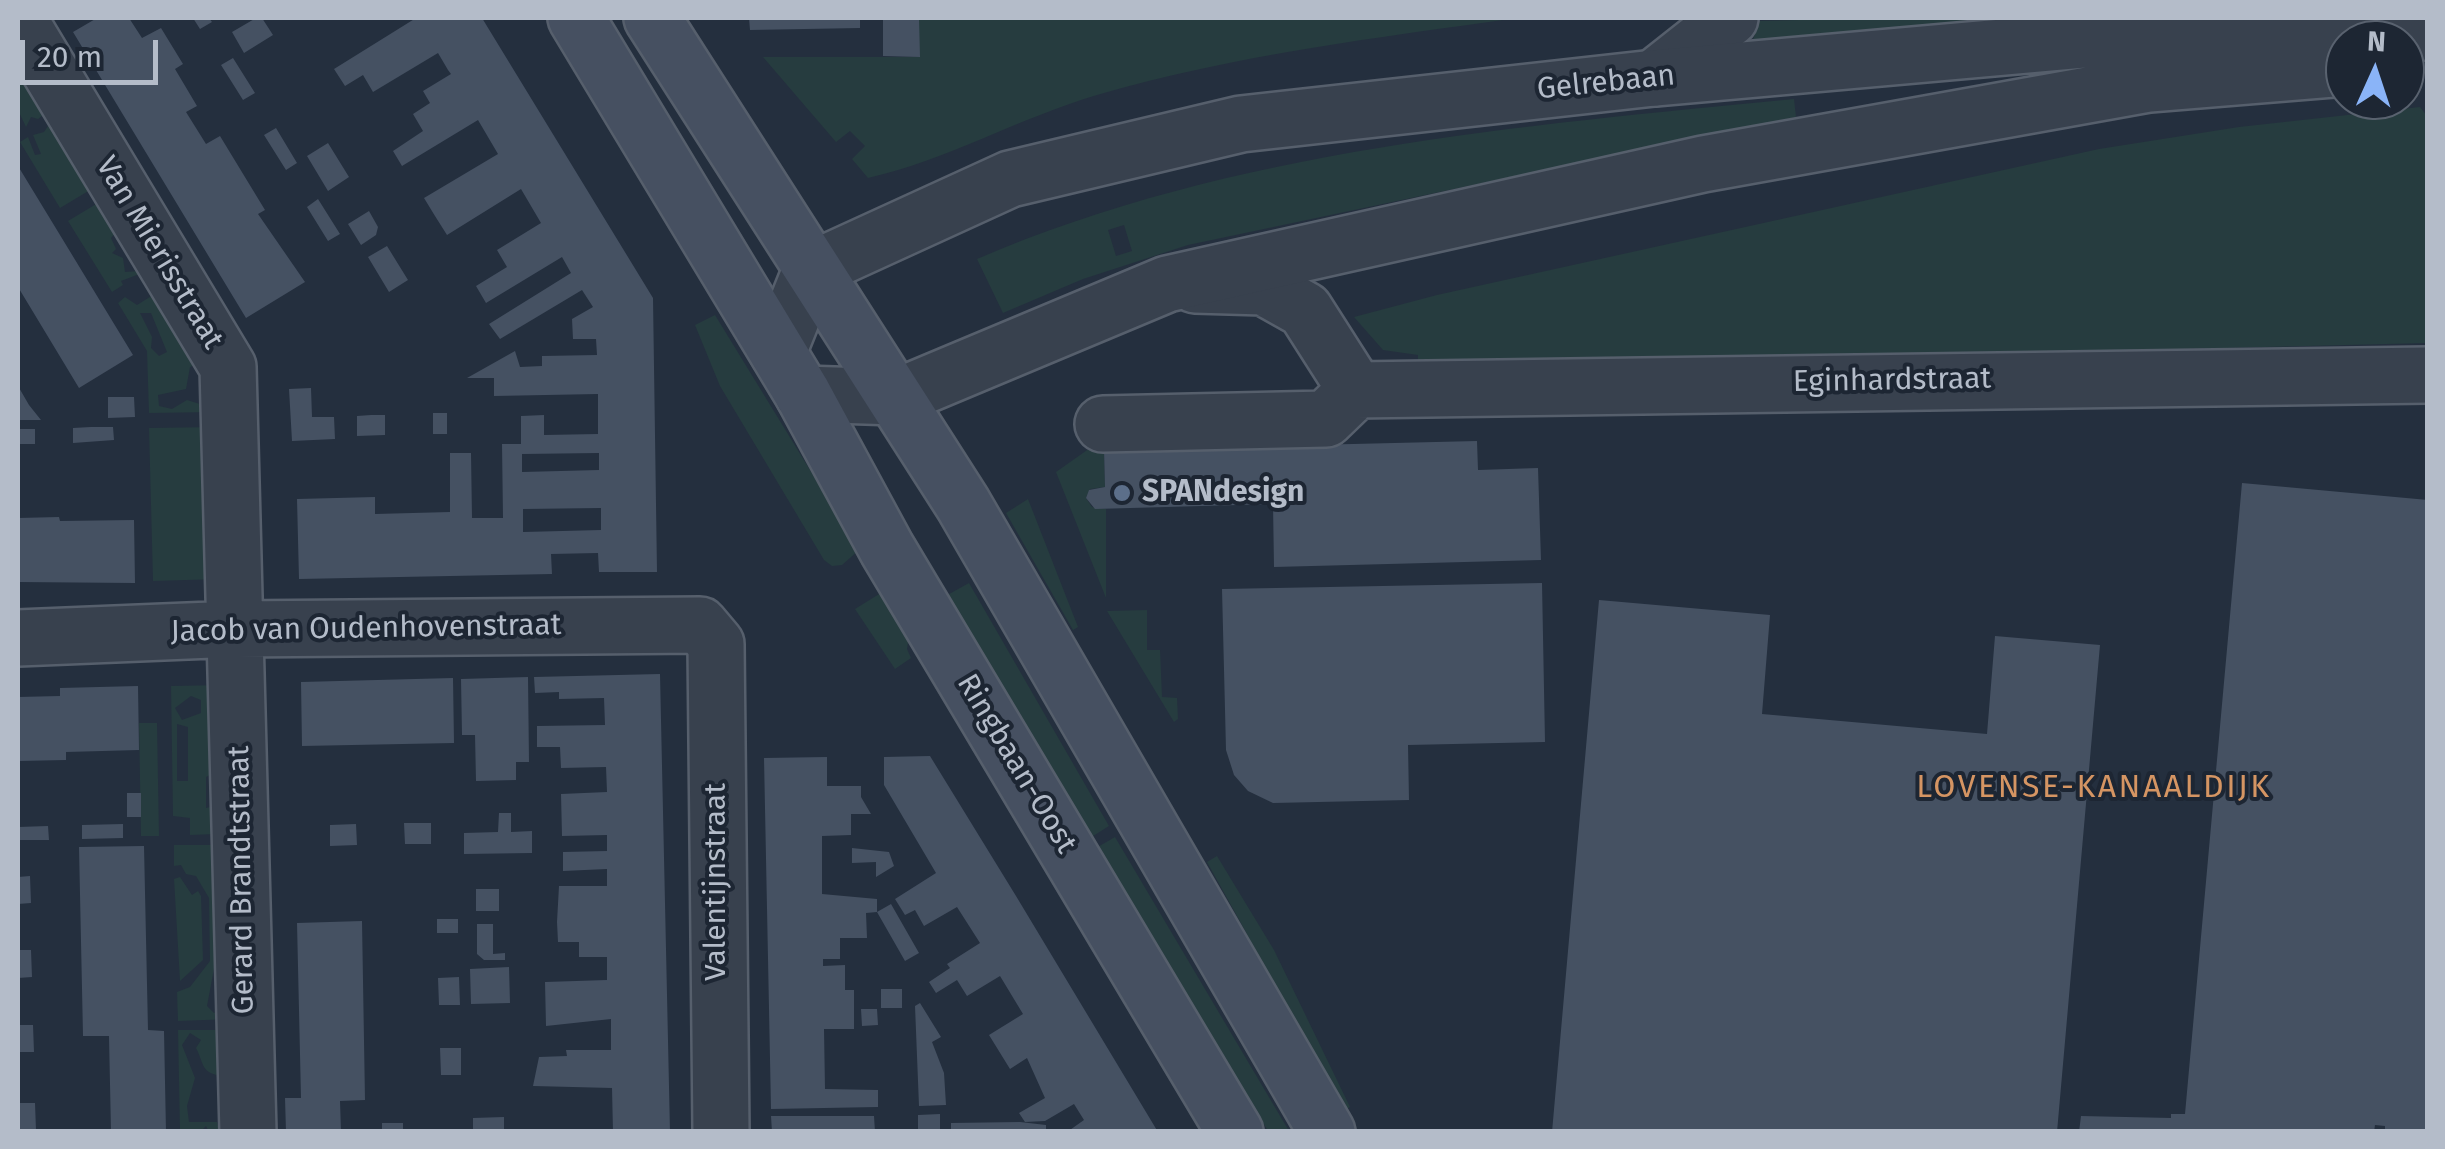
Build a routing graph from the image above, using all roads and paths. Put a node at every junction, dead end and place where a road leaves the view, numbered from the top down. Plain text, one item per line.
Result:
1 (18, 18) edge
2 (576, 18) edge
3 (652, 18) edge
4 (1730, 18) edge
5 (2428, 32) edge
6 (2325, 70) edge
7 (1654, 78) junction
8 (811, 270) junction
9 (1166, 284) junction
10 (791, 373) junction
11 (2428, 375) edge
12 (1356, 390) junction
13 (897, 397) junction
14 (1103, 424) dead end
15 (236, 630) junction
16 (712, 634) joint
17 (18, 638) edge
18 (248, 1132) edge
19 (721, 1132) edge
20 (1235, 1132) edge
21 (1327, 1132) edge

1 - 15 street, Van Mierisstraat
2 - 10 main road, Ringbaan-Oost
3 - 8 main road
4 - 7 street
5 - 7 street, Gelrebaan
6 - 9 street
7 - 8 street, Gelrebaan
8 - 10 street
8 - 13 main road
9 - 12 street
9 - 13 street
10 - 13 street
10 - 20 main road, Ringbaan-Oost
11 - 12 street, Eginhardstraat
12 - 14 street
13 - 21 main road
15 - 16 street, Jacob van Oudenhovenstraat
15 - 17 street, Jacob van Oudenhovenstraat
15 - 18 street, Gerard Brandtstraat
16 - 19 street, Valentijnstraat

